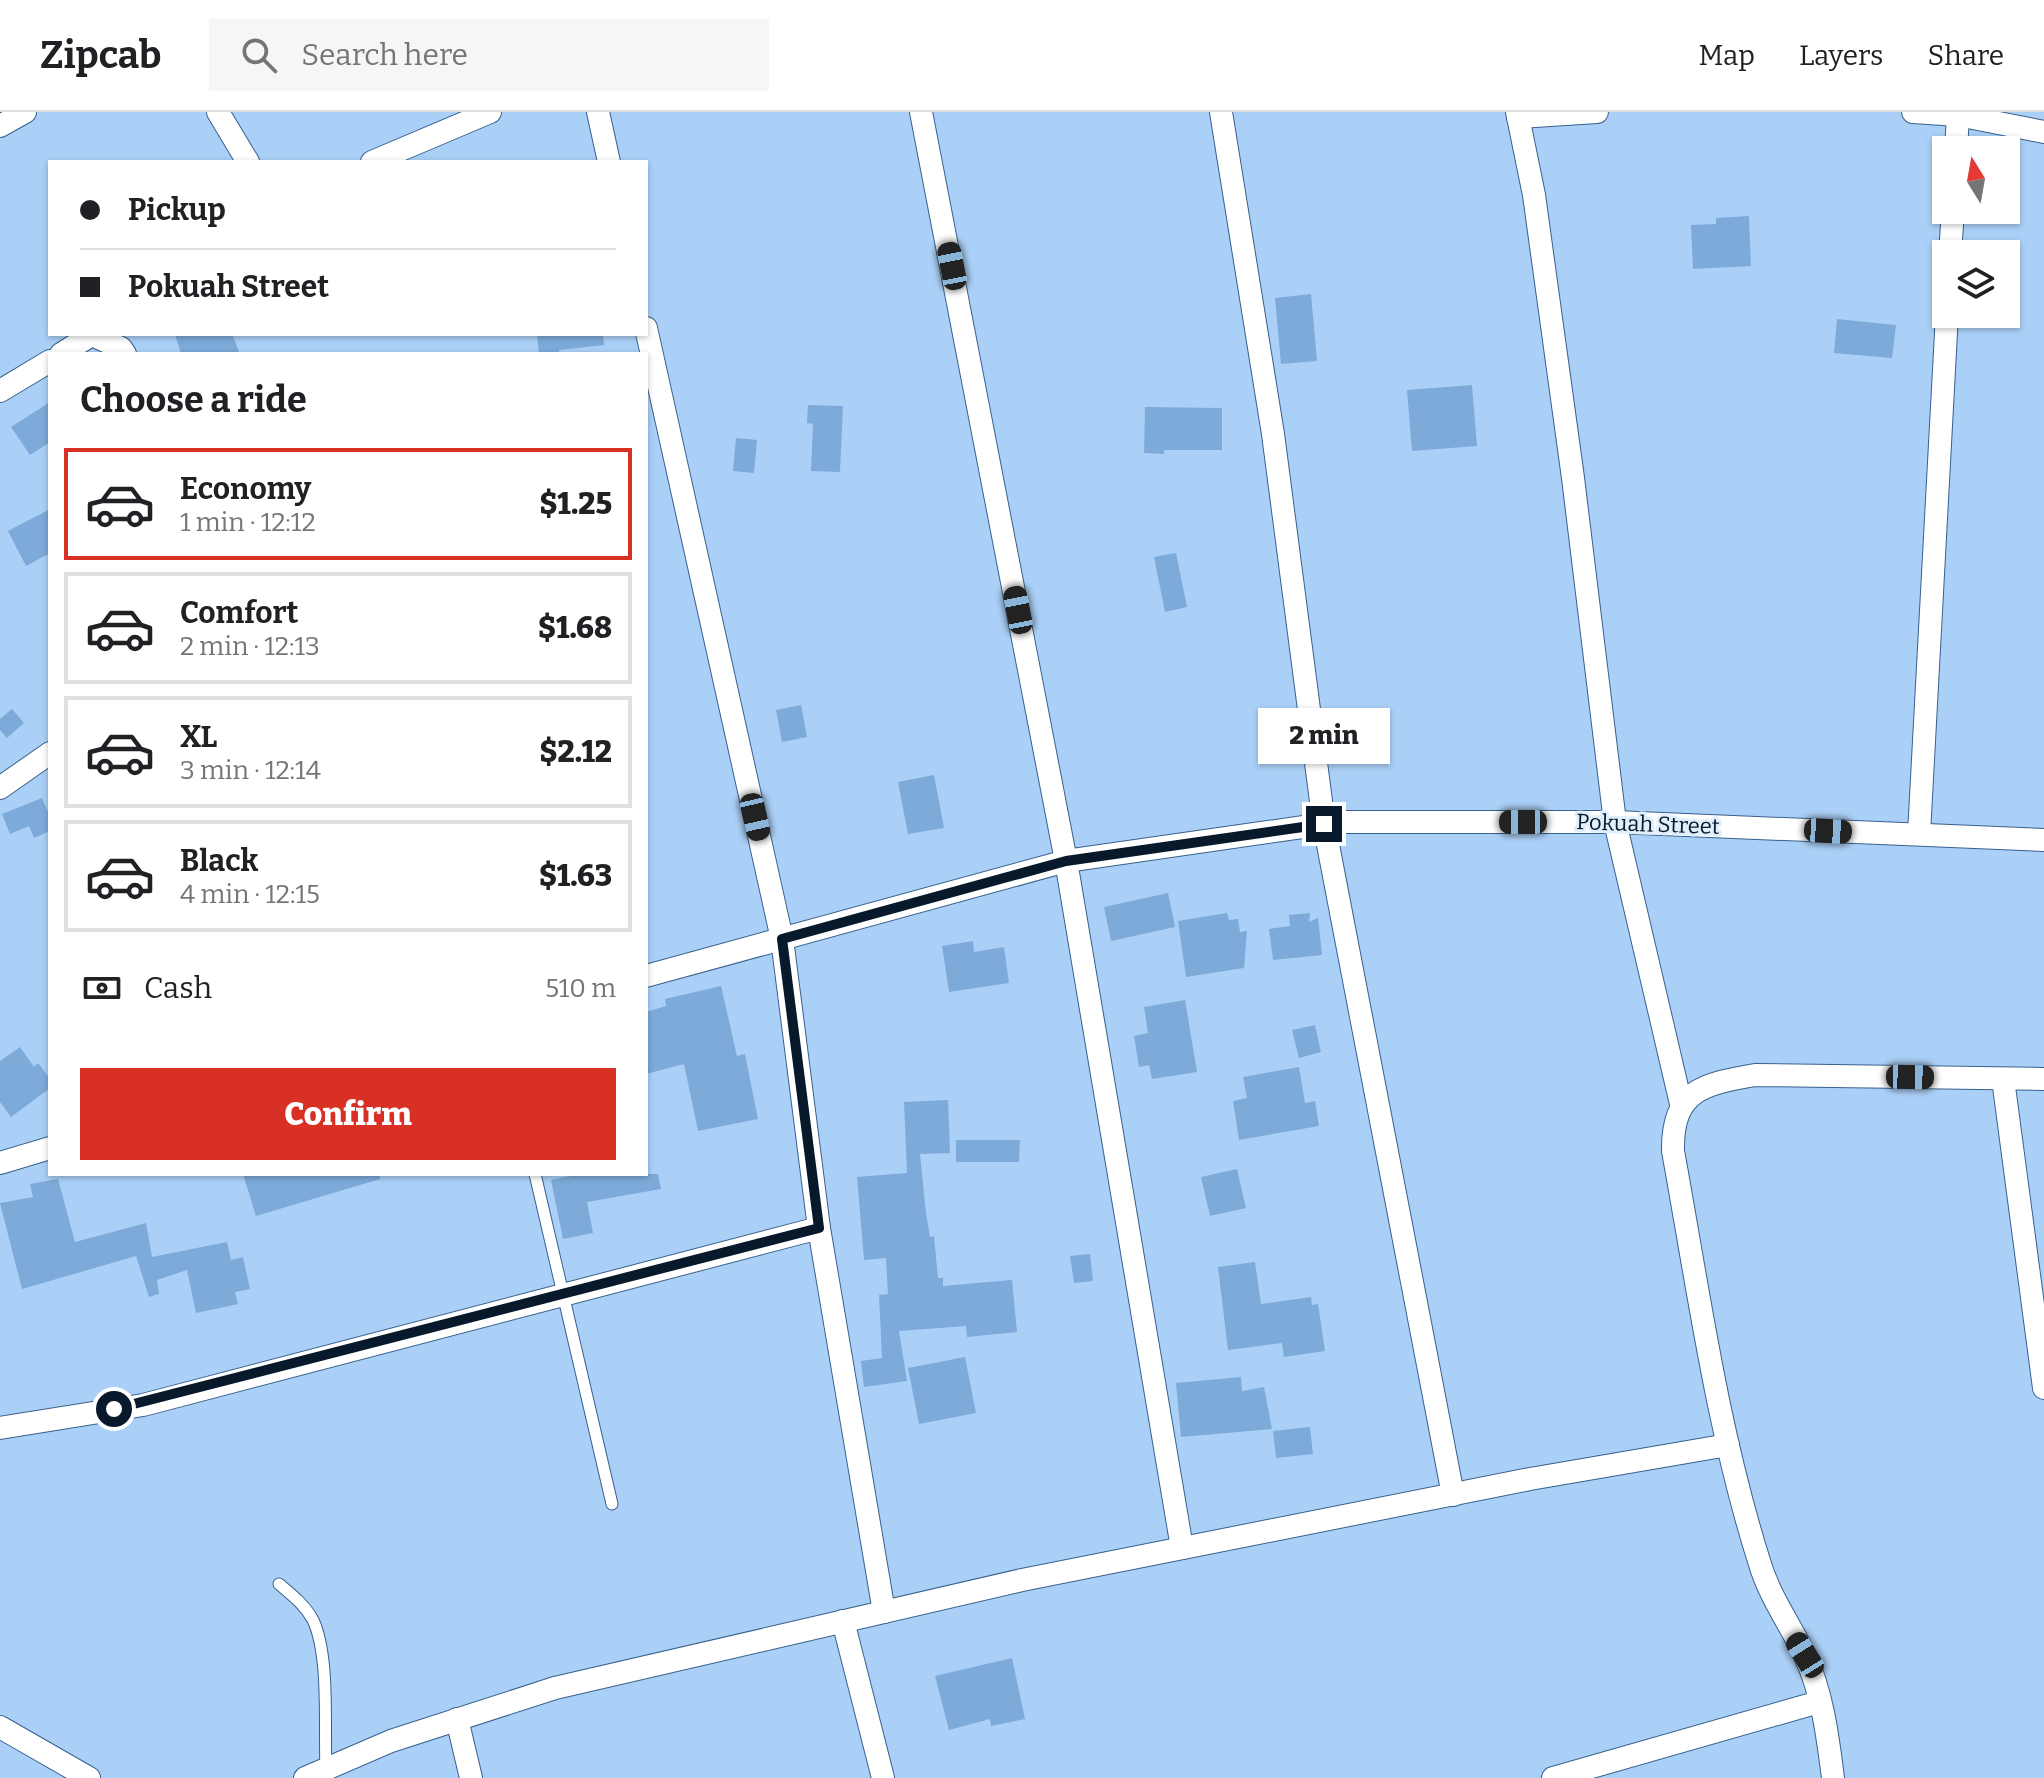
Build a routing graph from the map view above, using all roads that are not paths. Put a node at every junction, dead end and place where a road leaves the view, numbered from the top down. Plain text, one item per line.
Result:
1 (25, 112) edge
2 (218, 112) edge
3 (598, 112) edge
4 (921, 112) edge
5 (1221, 112) edge
6 (1597, 112) edge
7 (1913, 112) edge
8 (485, 113) edge
9 (1518, 114) edge
10 (1958, 115) junction
11 (0, 126) edge
12 (2044, 132) edge
13 (1957, 136) edge
14 (247, 160) edge
15 (377, 160) edge
16 (609, 160) edge
17 (1946, 328) edge
18 (89, 336) edge
19 (96, 336) edge
20 (648, 336) edge
21 (64, 352) edge
22 (124, 352) edge
23 (48, 362) edge
24 (0, 391) edge
25 (48, 754) edge
26 (0, 788) edge
27 (1615, 822) junction
28 (1324, 824) junction
29 (1919, 834) junction
30 (2044, 840) edge
31 (1066, 861) junction
32 (782, 939) junction
33 (648, 975) edge
34 (2003, 1079) junction
35 (2044, 1079) edge
36 (1681, 1104) junction
37 (48, 1148) edge
38 (3, 1156) edge
39 (535, 1176) edge
40 (819, 1228) junction
41 (563, 1295) junction
42 (2044, 1388) edge
43 (0, 1428) edge
44 (1728, 1445) junction
45 (1453, 1495) junction
46 (612, 1504) dead end
47 (1182, 1548) junction
48 (279, 1584) dead end
49 (884, 1612) junction
50 (843, 1621) junction
51 (1819, 1702) junction
52 (457, 1719) junction
53 (0, 1727) edge
54 (316, 1774) edge
55 (89, 1778) edge
56 (471, 1778) edge
57 (883, 1778) edge
58 (1553, 1778) edge
59 (1833, 1778) edge

1 - 11 street
2 - 14 street
3 - 16 street
4 - 31 street
5 - 28 street
6 - 9 street
7 - 10 street
8 - 15 street
9 - 27 street
10 - 12 street
10 - 13 street
17 - 29 street
18 - 21 street
19 - 22 street
20 - 32 street
23 - 24 street
25 - 26 street
27 - 28 street, Pokuah Street
27 - 29 street, Pokuah Street
27 - 36 street
28 - 31 street, Pokuah Street
28 - 45 street
29 - 30 street, Pokuah Street
31 - 32 street, Pokuah Street
31 - 47 street
32 - 33 street, Pokuah Street
32 - 40 street
34 - 35 street
34 - 36 street
34 - 42 street
36 - 44 street
37 - 38 street
39 - 41 lane
40 - 41 street
40 - 49 street
41 - 43 street
41 - 46 lane
44 - 45 street
44 - 51 street
45 - 47 street
47 - 49 street
48 - 54 lane
49 - 50 street
50 - 52 street
50 - 57 street
51 - 58 street
51 - 59 street
52 - 54 street
52 - 56 street
53 - 55 street

